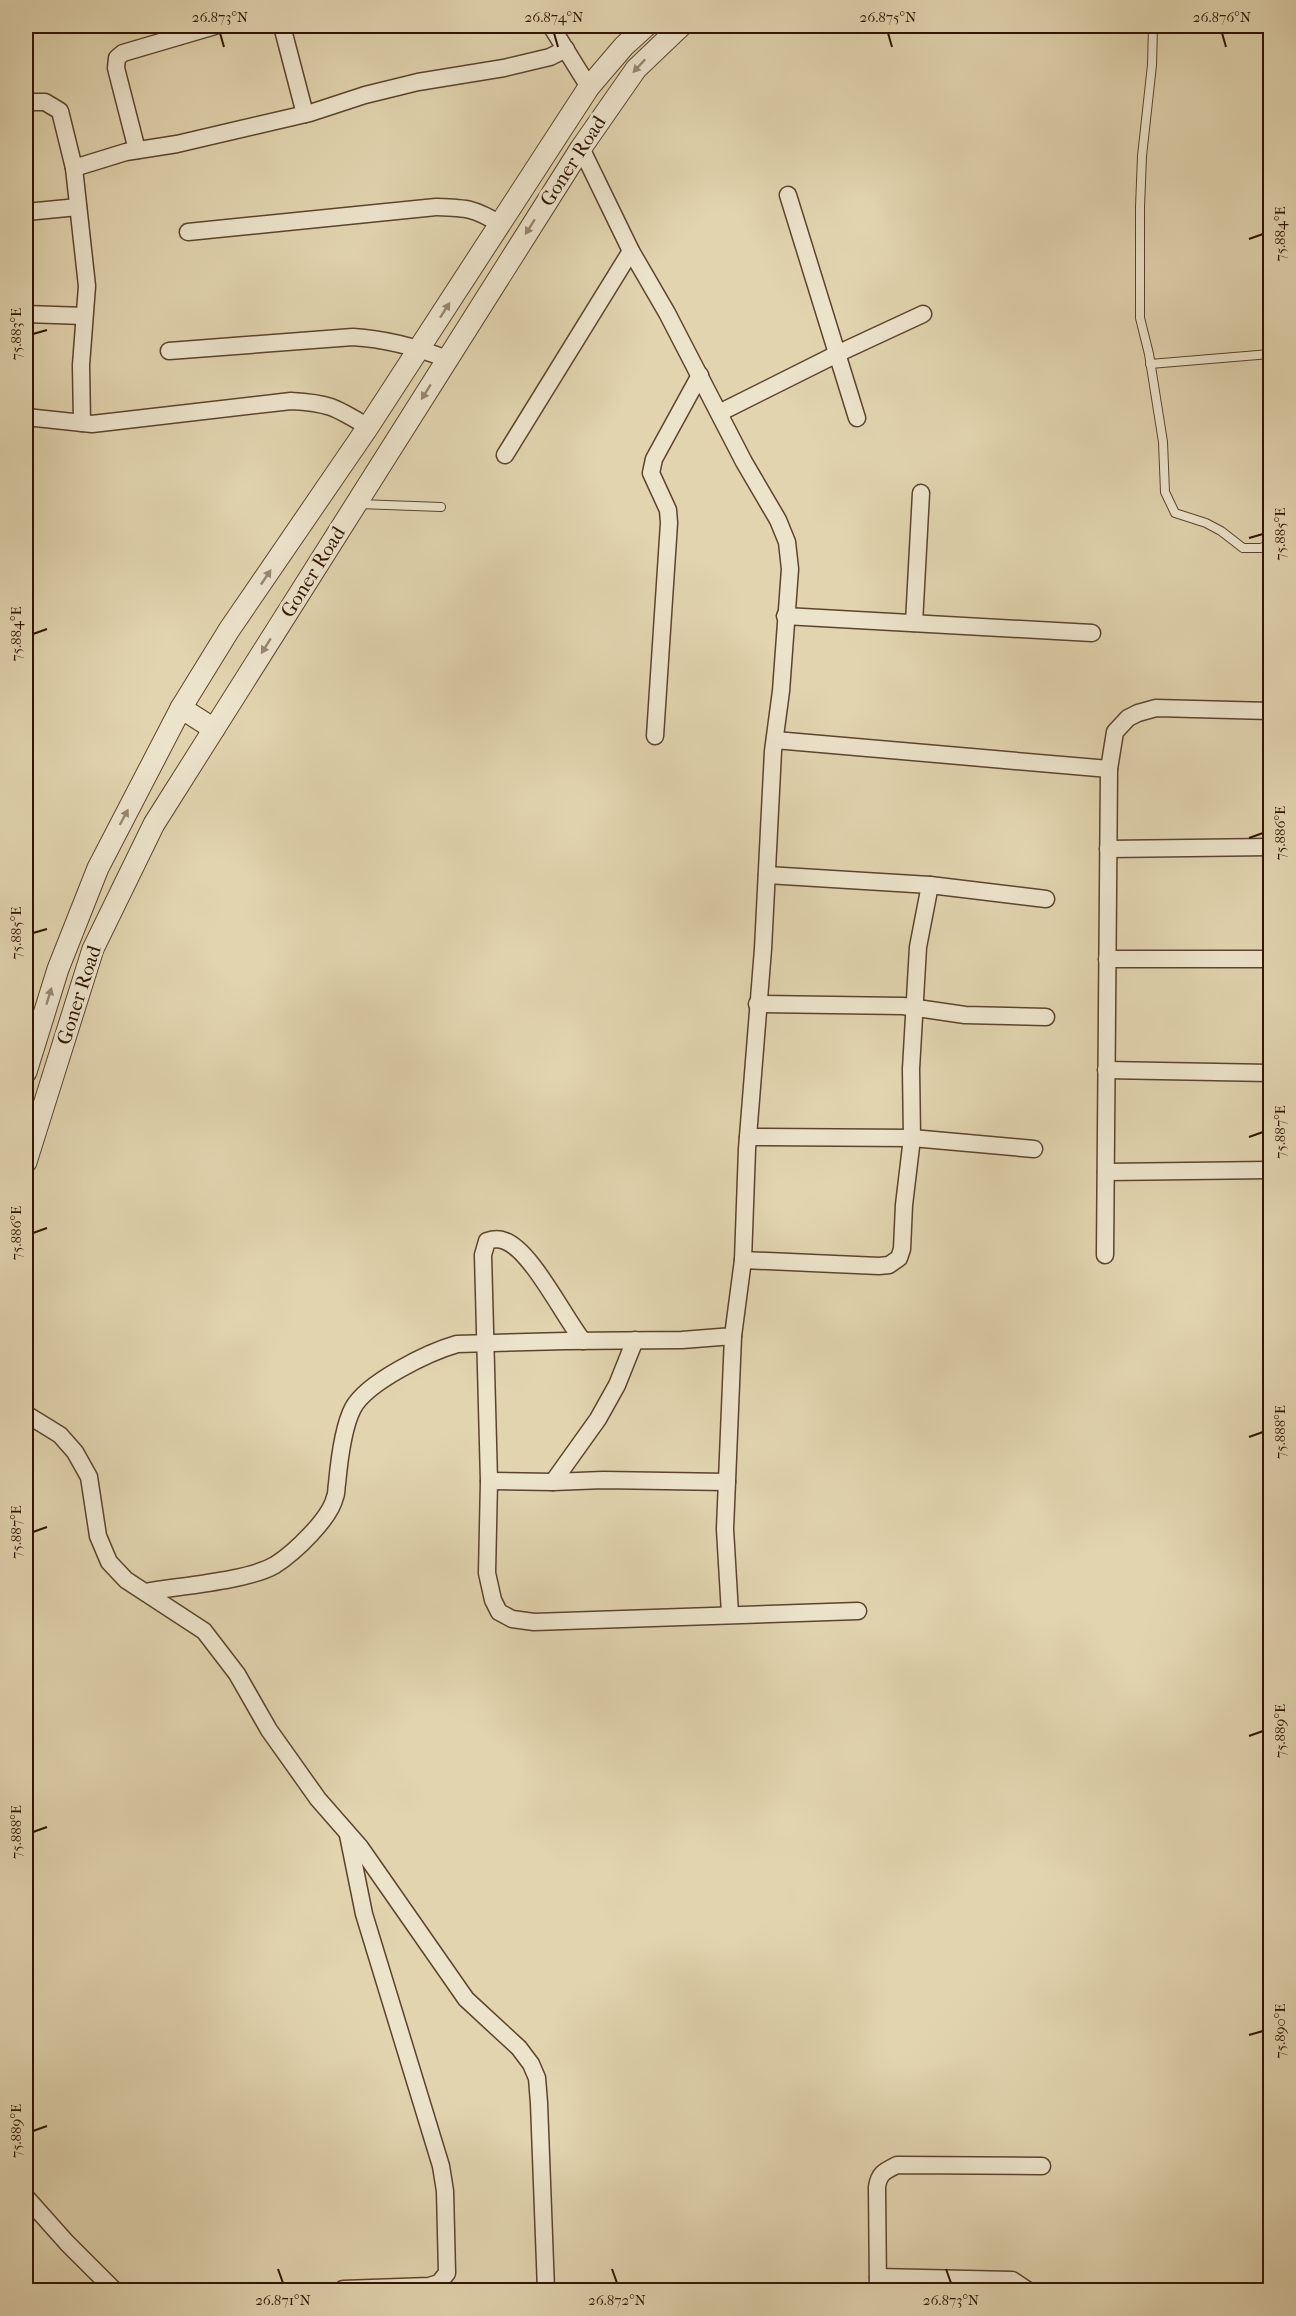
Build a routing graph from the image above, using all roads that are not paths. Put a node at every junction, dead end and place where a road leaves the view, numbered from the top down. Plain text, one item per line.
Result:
1 (214, 26) edge
2 (282, 26) edge
3 (551, 26) edge
4 (646, 26) edge
5 (681, 26) edge
6 (1153, 26) edge
7 (566, 49) junction
8 (589, 87) junction
9 (26, 102) edge
10 (607, 110) junction
11 (305, 114) junction
12 (560, 131) junction
13 (580, 148) junction
14 (137, 150) junction
15 (74, 168) junction
16 (788, 195) dead end
17 (78, 207) junction
18 (26, 212) edge
19 (500, 224) junction
20 (188, 232) dead end
21 (631, 251) junction
22 (26, 314) edge
23 (923, 314) dead end
24 (84, 316) junction
25 (420, 348) junction
26 (169, 351) dead end
27 (838, 353) junction
28 (1270, 354) edge
29 (447, 359) junction
30 (1150, 364) junction
31 (700, 375) junction
32 (719, 413) junction
33 (26, 417) edge
34 (857, 418) dead end
35 (82, 423) junction
36 (368, 427) junction
37 (505, 455) dead end
38 (921, 493) dead end
39 (356, 504) junction
40 (441, 507) dead end
41 (1270, 544) edge
42 (785, 616) junction
43 (914, 623) junction
44 (1092, 633) dead end
45 (181, 708) junction
46 (1270, 711) edge
47 (214, 729) junction
48 (654, 736) dead end
49 (774, 740) junction
50 (1109, 769) junction
51 (1270, 847) edge
52 (1108, 849) junction
53 (767, 875) junction
54 (930, 885) junction
55 (1046, 899) dead end
56 (1107, 959) junction
57 (1270, 959) edge
58 (758, 1004) junction
59 (915, 1008) junction
60 (1046, 1017) dead end
61 (1106, 1070) junction
62 (26, 1072) edge
63 (1270, 1072) edge
64 (748, 1137) junction
65 (912, 1138) junction
66 (1034, 1149) dead end
67 (26, 1161) edge
68 (1270, 1170) edge
69 (1106, 1172) junction
70 (1105, 1255) dead end
71 (743, 1260) junction
72 (734, 1336) junction
73 (635, 1340) junction
74 (583, 1341) junction
75 (487, 1344) junction
76 (26, 1414) edge
77 (489, 1481) junction
78 (553, 1482) junction
79 (727, 1482) junction
80 (145, 1592) junction
81 (858, 1611) dead end
82 (730, 1614) junction
83 (348, 1834) junction
84 (1042, 2166) dead end
85 (26, 2197) edge
86 (878, 2284) edge
87 (343, 2289) dead end
88 (114, 2290) edge
89 (546, 2290) edge
90 (1027, 2290) edge

1 - 14 street
2 - 11 street
3 - 7 street
4 - 8 street, Goner Road
5 -> 10 street, Goner Road
6 - 30 lane
7 - 8 street
7 - 11 street
8 - 10 street
8 - 12 street, Goner Road
9 - 15 street
10 - 13 street, Goner Road
11 - 14 street
12 - 13 street
12 - 19 street, Goner Road
13 - 21 street
13 -> 29 street, Goner Road
14 - 15 street
15 - 17 street
16 - 27 street
17 - 18 street
17 - 24 street
19 - 20 street
25 -> 19 street, Goner Road
21 - 31 street
21 - 37 street
22 - 24 street
23 - 27 street
24 - 35 street
25 - 26 street
25 - 29 street
25 - 36 street, Goner Road
27 - 32 street
27 - 34 street
28 - 30 lane
29 -> 39 street, Goner Road
30 - 41 lane
31 - 32 street
31 - 48 street
32 - 42 street
33 - 35 street
35 - 36 street
45 -> 36 street, Goner Road
38 - 43 street
39 - 40 lane
39 -> 47 street, Goner Road
42 - 43 street
42 - 49 street
43 - 44 street
45 - 47 street
62 -> 45 street, Goner Road
46 - 50 street
47 - 67 street, Goner Road
49 - 50 street
49 - 53 street
50 - 52 street
51 - 52 street
52 - 56 street
53 - 54 street
53 - 58 street
54 - 55 street
54 - 59 street
56 - 57 street
56 - 61 street
58 - 59 street
58 - 64 street
59 - 60 street
59 - 65 street
61 - 63 street
61 - 69 street
64 - 65 street
64 - 71 street
65 - 66 street
65 - 71 street
68 - 69 street
69 - 70 street
71 - 72 street
72 - 73 street
72 - 79 street
73 - 74 street
73 - 78 street
74 - 75 street
74 - 75 street
75 - 77 street
75 - 80 street
76 - 80 street
77 - 78 street
77 - 82 street
78 - 79 street
79 - 82 street
80 - 83 street
81 - 82 street
83 - 87 street
83 - 89 street
84 - 86 street
85 - 88 street
86 - 90 street

